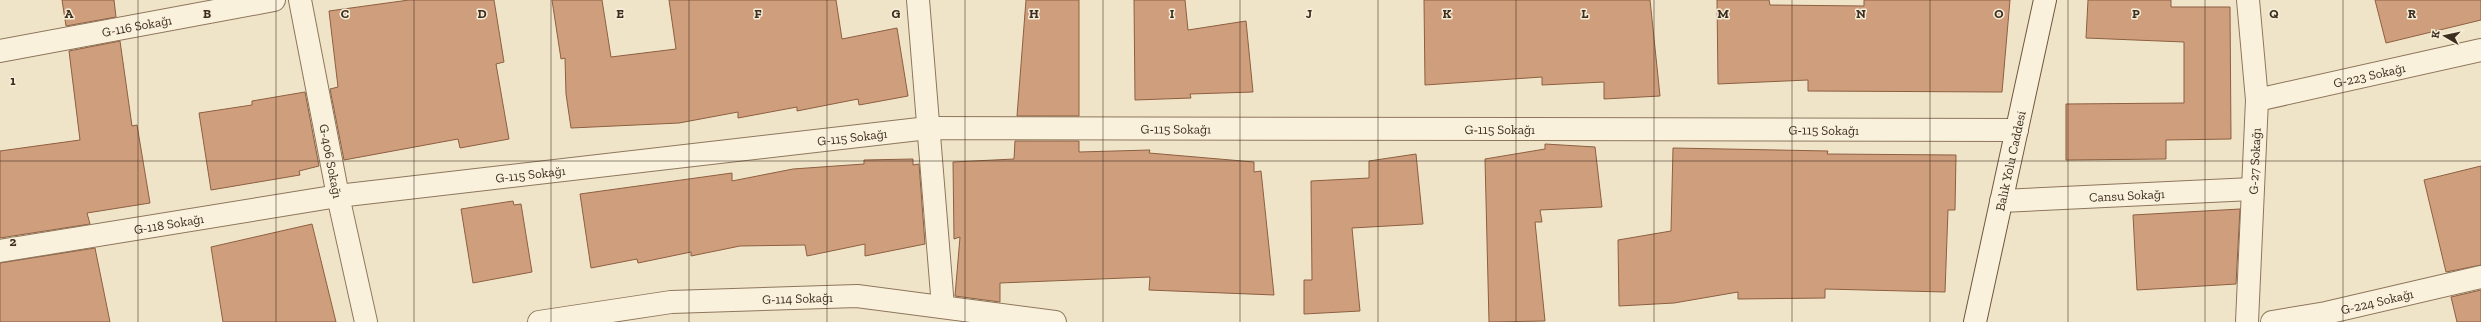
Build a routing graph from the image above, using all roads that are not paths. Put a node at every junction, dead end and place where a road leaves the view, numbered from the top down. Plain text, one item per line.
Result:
1 (274, 0) edge
2 (300, 0) edge
3 (918, 0) edge
4 (2045, 0) edge
5 (2248, 0) edge
6 (2481, 50) edge
7 (0, 51) edge
8 (2257, 100) junction
9 (928, 128) junction
10 (2017, 130) junction
11 (2252, 189) junction
12 (338, 196) junction
13 (2001, 201) junction
14 (0, 251) edge
15 (2481, 277) edge
16 (943, 307) junction
17 (366, 322) edge
18 (539, 322) edge
19 (1055, 322) edge
20 (1974, 322) edge
21 (2247, 322) edge
22 (2272, 322) edge

1 - 7 street, G-116 Sokağı
2 - 12 street, G-406 Sokağı
3 - 9 street
4 - 10 street, Balık Yolu Caddesi
5 - 8 street, G-27 Sokağı
6 - 8 street, G-223 Sokağı
8 - 11 street, G-27 Sokağı
9 - 10 street, G-115 Sokağı
9 - 12 street, G-115 Sokağı
9 - 16 street
10 - 13 street, Balık Yolu Caddesi
11 - 13 street, Cansu Sokağı
11 - 21 street, G-27 Sokağı
12 - 14 street, G-118 Sokağı
12 - 17 street, G-406 Sokağı
13 - 20 street, Balık Yolu Caddesi
15 - 22 street, G-224 Sokağı
16 - 18 street, G-114 Sokağı
16 - 19 street, G-114 Sokağı

